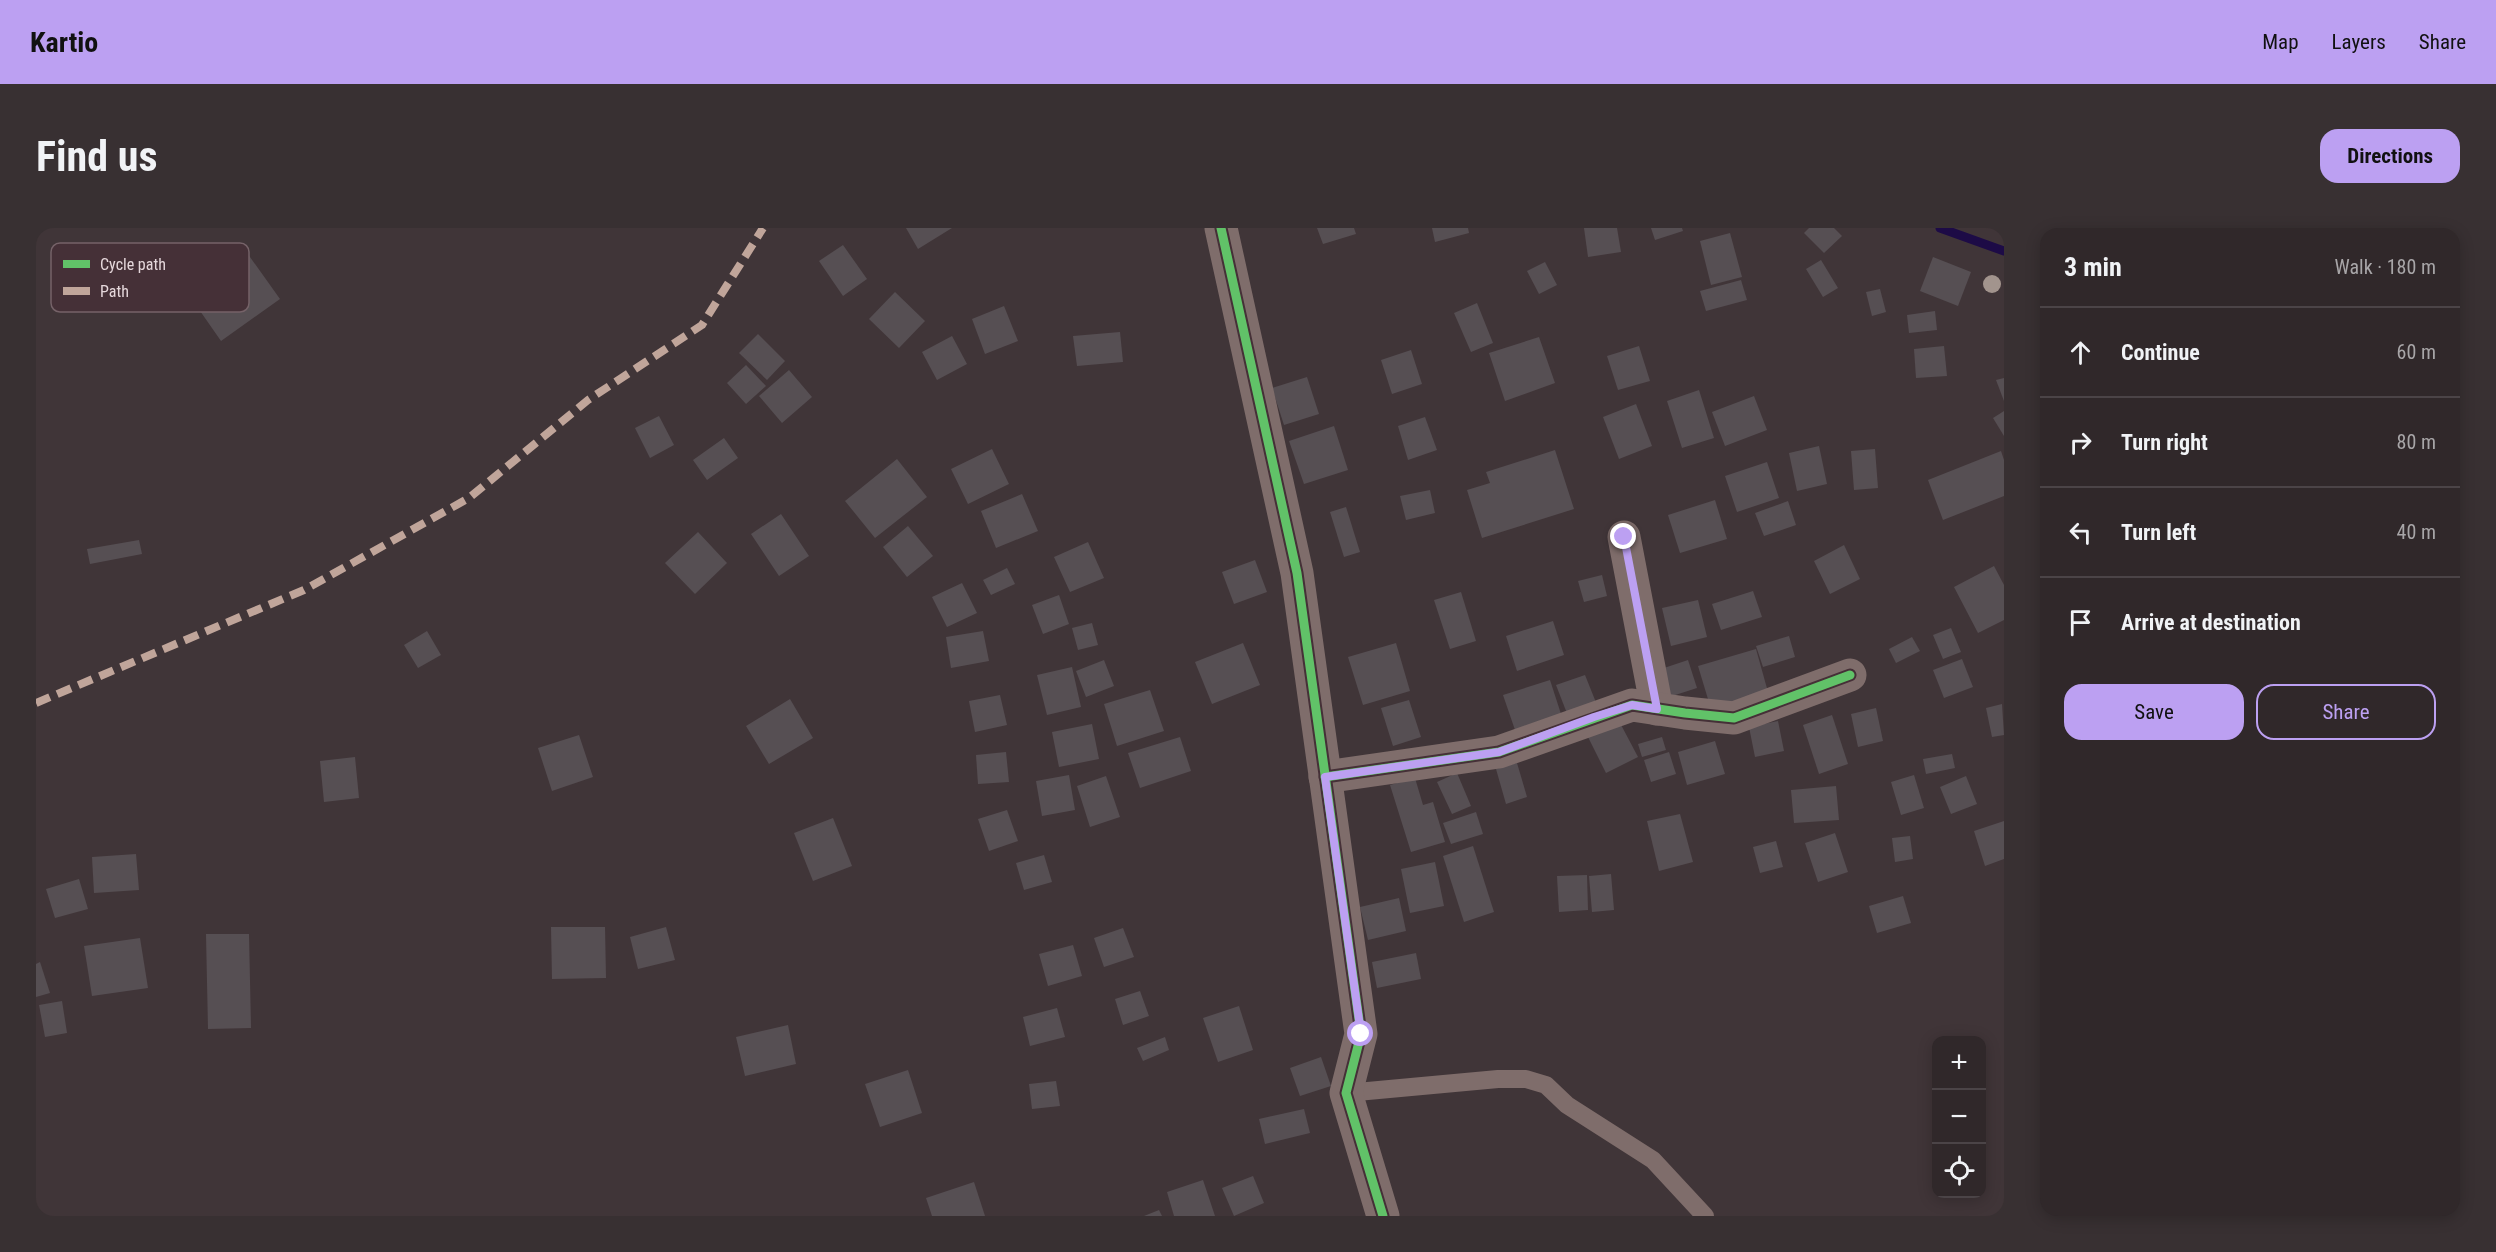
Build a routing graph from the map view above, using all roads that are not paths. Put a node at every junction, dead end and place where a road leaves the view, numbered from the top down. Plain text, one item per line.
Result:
1 (1221, 228) edge
2 (1624, 537) dead end
3 (1850, 675) dead end
4 (1657, 709) junction
5 (1325, 777) junction
6 (1346, 1093) junction
7 (1383, 1216) edge
8 (1705, 1216) edge

1 - 5 street
2 - 4 street
3 - 4 street
4 - 5 street
5 - 6 street
6 - 7 street
6 - 8 lane

